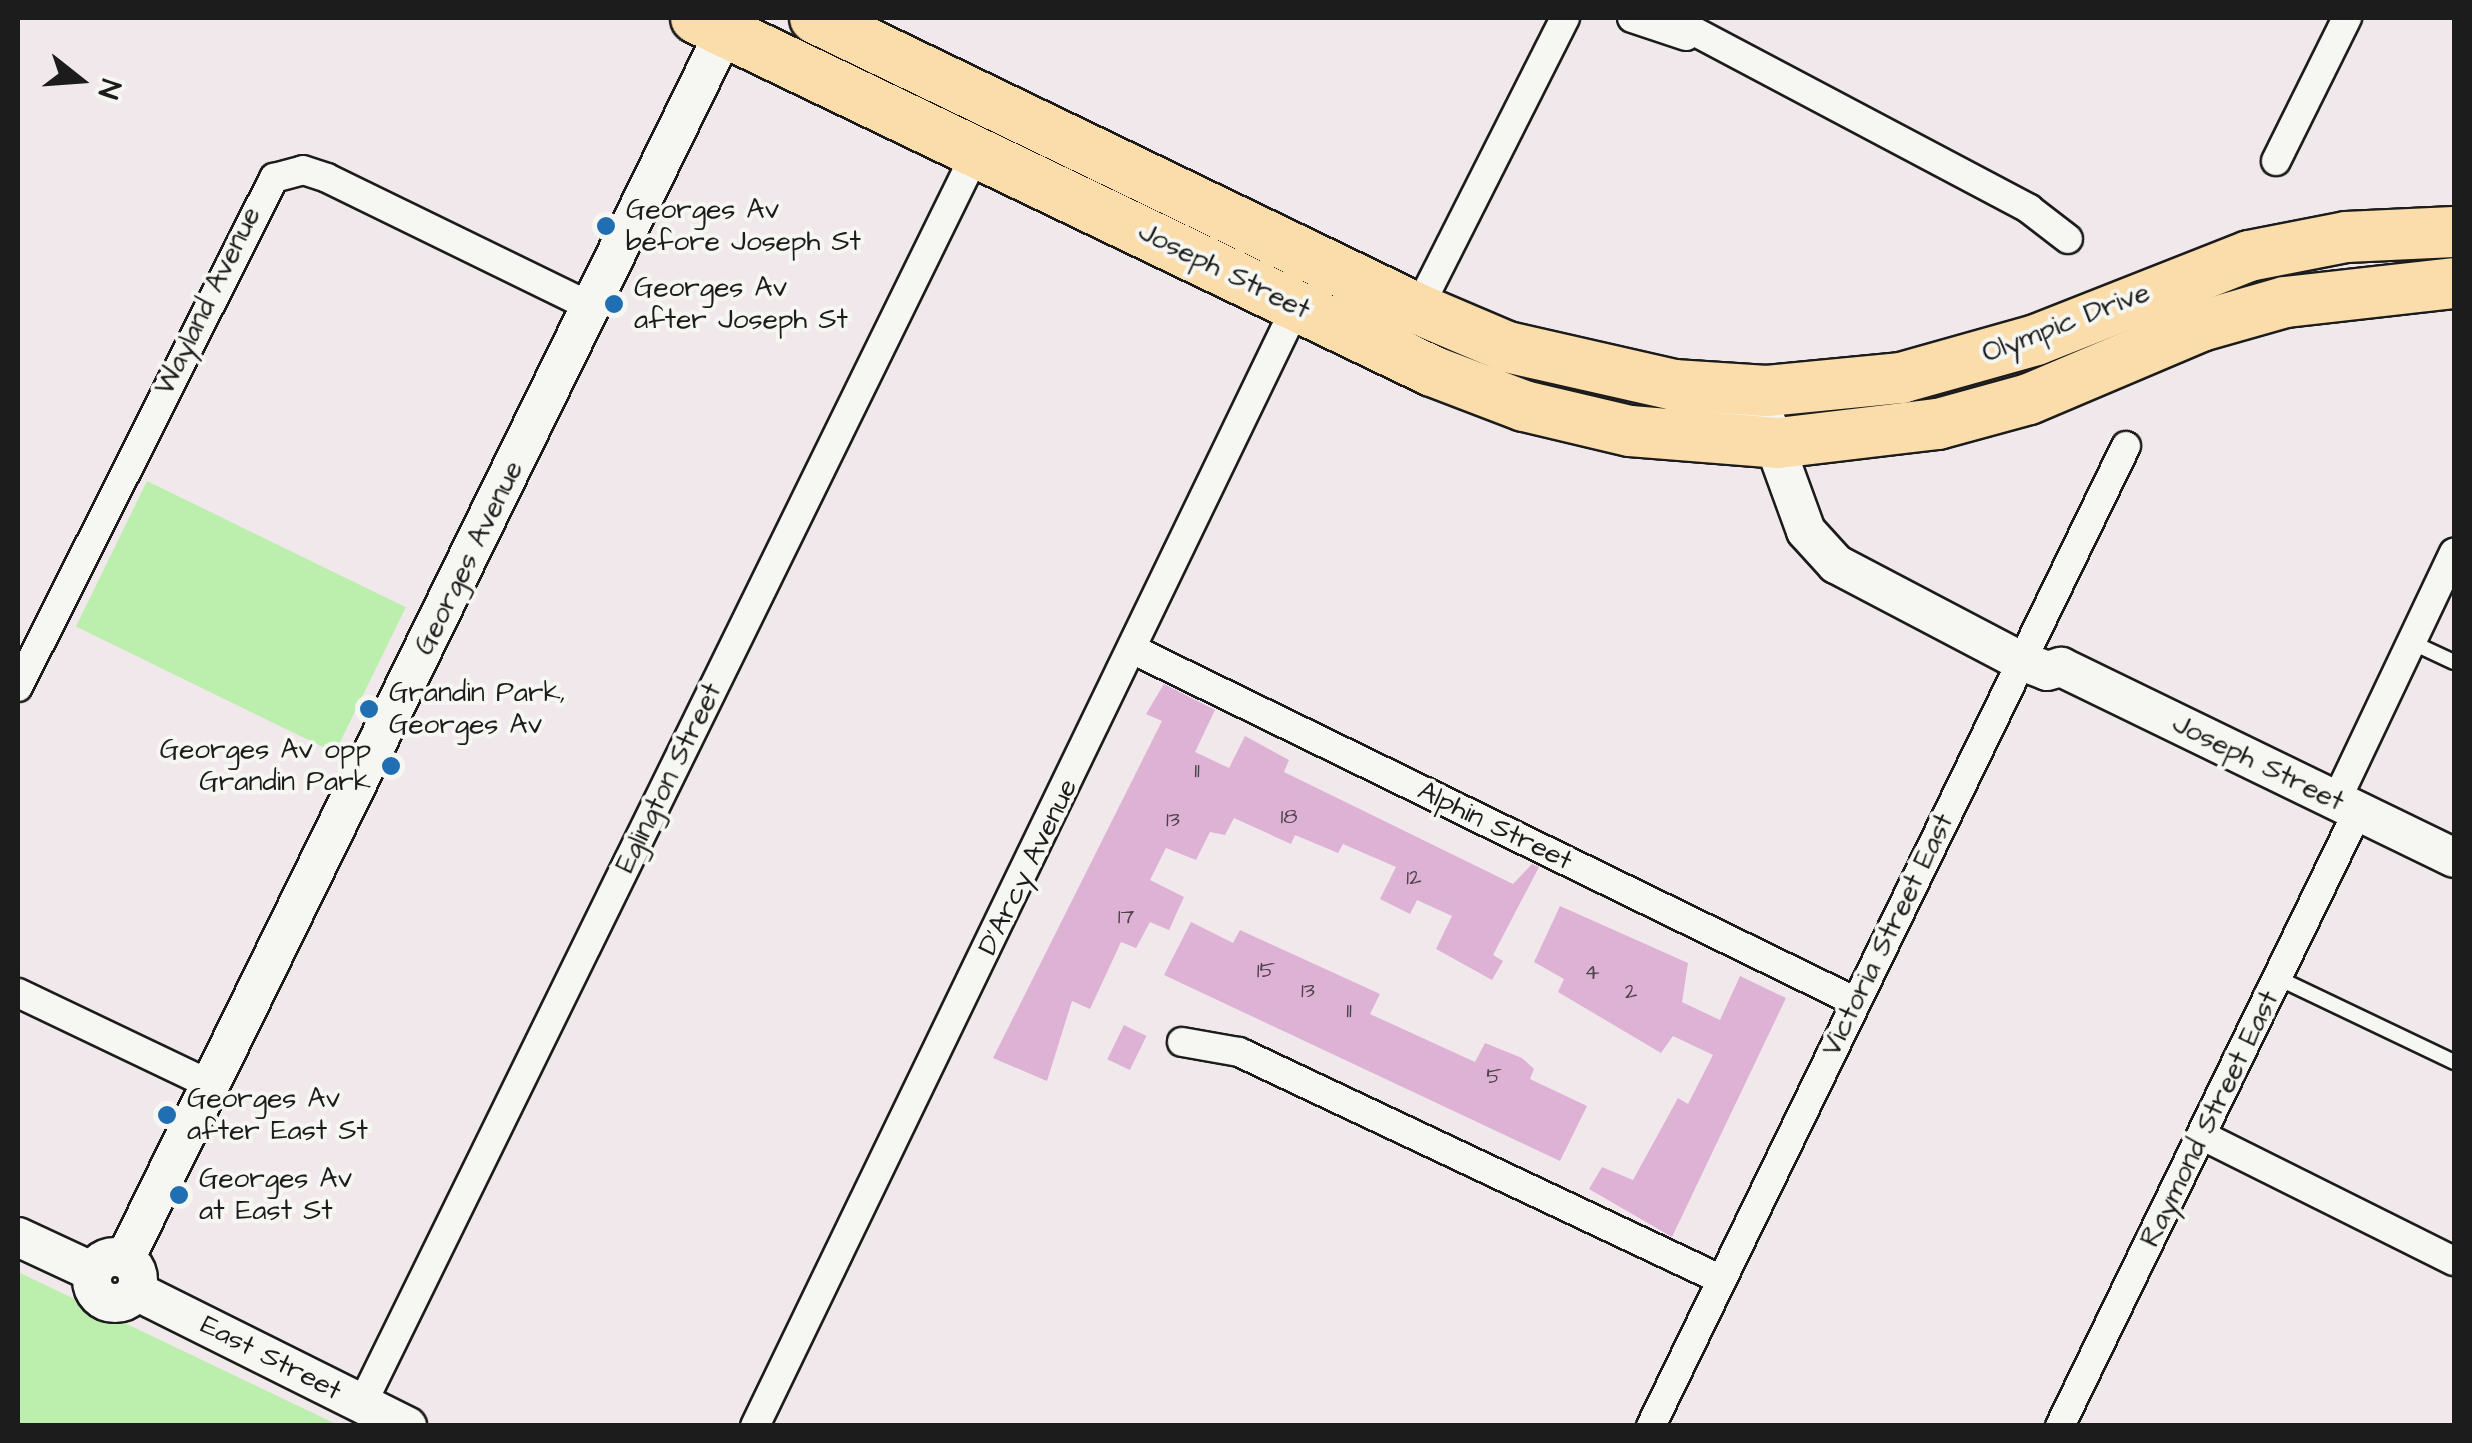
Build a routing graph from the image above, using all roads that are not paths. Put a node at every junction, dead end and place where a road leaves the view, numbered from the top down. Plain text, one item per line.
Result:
1 (815, 18) edge
2 (1565, 18) edge
3 (1632, 18) edge
4 (1669, 18) edge
5 (2348, 18) edge
6 (718, 22) edge
7 (1706, 43) junction
8 (976, 153) junction
9 (2276, 161) dead end
10 (2454, 232) edge
11 (2068, 239) dead end
12 (2454, 282) edge
13 (1296, 306) junction
14 (592, 307) junction
15 (1418, 309) junction
16 (1674, 385) junction
17 (2126, 446) dead end
18 (1781, 453) junction
19 (2454, 553) edge
20 (2411, 642) junction
21 (1134, 650) junction
22 (2024, 650) junction
23 (2454, 662) edge
24 (18, 687) edge
25 (2347, 806) junction
26 (2454, 858) edge
27 (2278, 978) junction
28 (18, 993) edge
29 (1856, 1002) junction
30 (1182, 1042) dead end
31 (2454, 1062) edge
32 (210, 1084) junction
33 (2203, 1136) junction
34 (18, 1237) edge
35 (2454, 1261) edge
36 (118, 1274) junction
37 (1722, 1280) junction
38 (362, 1404) junction
39 (407, 1426) edge
40 (755, 1426) edge
41 (1651, 1426) edge
42 (2060, 1426) edge

1 - 15 highway, Joseph Street
2 - 15 street
3 - 7 street
4 - 7 street
5 - 9 street
6 - 8 highway, Joseph Street
6 - 14 main road, Georges Avenue
7 - 11 street
8 - 13 highway, Joseph Street
8 - 38 street, Eglington Street
10 - 16 highway, Olympic Drive
12 - 18 highway, Olympic Drive
13 - 18 highway, Joseph Street
13 - 21 street, D'Arcy Avenue
14 - 24 street, Wayland Avenue
14 - 32 main road, Georges Avenue
15 - 16 highway, Joseph Street
16 - 18 main road, Joseph Street
17 - 22 street, Victoria Street East
18 - 22 main road, Joseph Street
19 - 20 street, Raymond Street East
20 - 23 lane
20 - 25 street, Raymond Street East
21 - 29 street, Alphin Street
21 - 40 street, D'Arcy Avenue
22 - 25 main road, Joseph Street
22 - 29 street, Victoria Street East
25 - 26 main road, Joseph Street
25 - 27 street, Raymond Street East
27 - 31 lane
27 - 33 street, Raymond Street East
28 - 32 street
29 - 37 street, Victoria Street East
30 - 37 street
32 - 36 main road, Georges Avenue
33 - 35 street
33 - 42 street, Raymond Street East
34 - 36 main road, East Street
36 - 38 main road, East Street
37 - 41 street, Victoria Street East
38 - 39 main road, East Street

